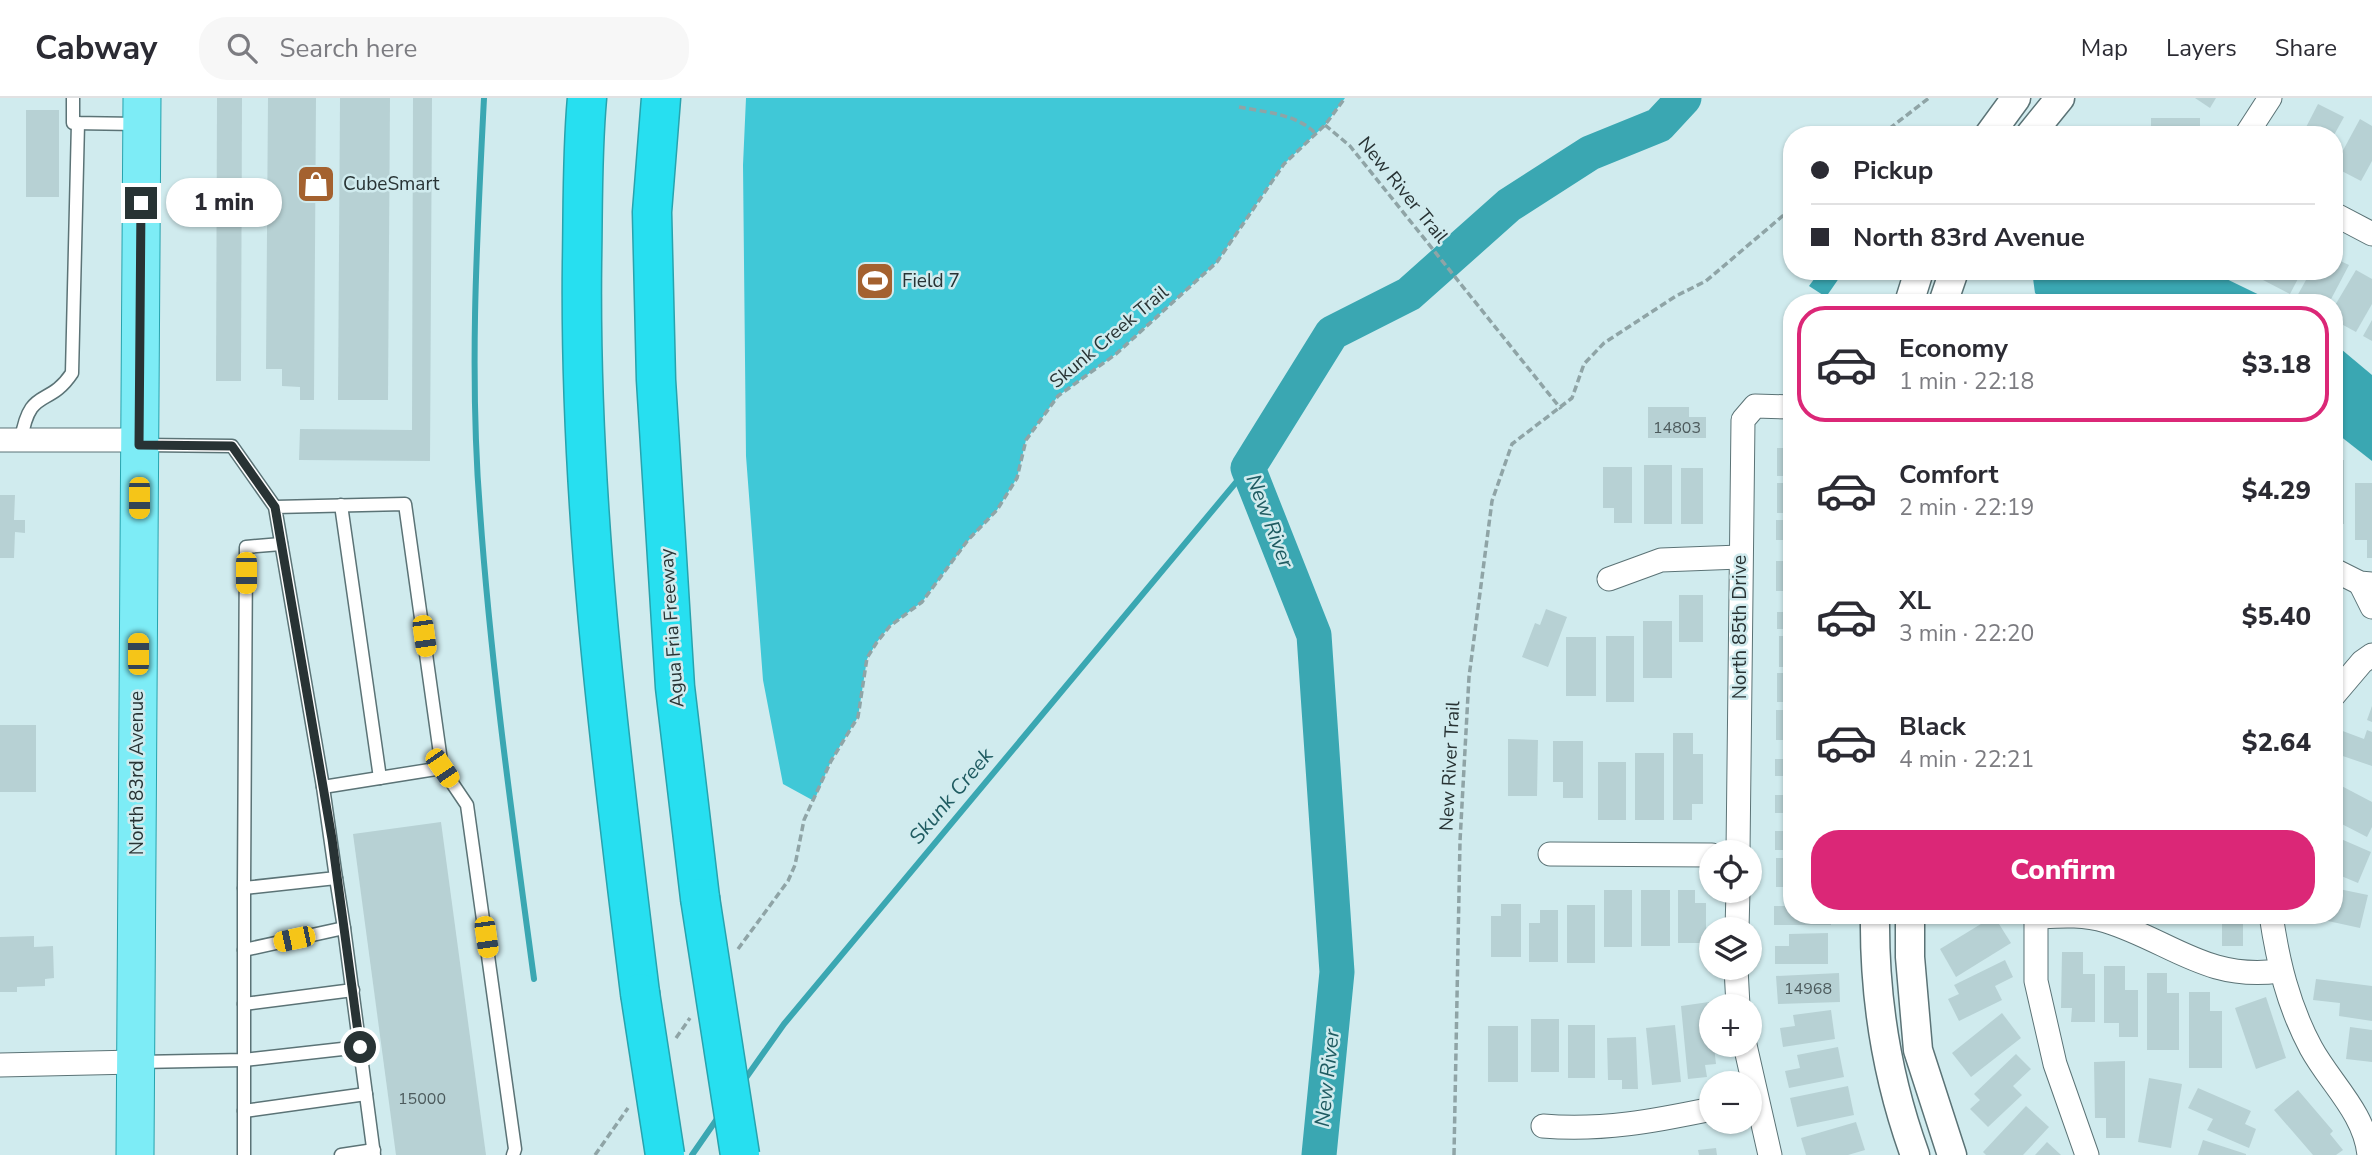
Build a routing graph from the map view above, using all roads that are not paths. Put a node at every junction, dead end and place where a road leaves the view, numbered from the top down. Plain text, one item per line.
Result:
1 (73, 98) edge
2 (587, 98) edge
3 (661, 98) edge
4 (2016, 98) edge
5 (2060, 98) edge
6 (2270, 98) edge
7 (142, 111) edge
8 (78, 123) junction
9 (1996, 126) edge
10 (2037, 126) edge
11 (2252, 126) edge
12 (2343, 219) edge
13 (2372, 234) edge
14 (1783, 407) edge
15 (10, 440) edge
16 (139, 442) junction
17 (341, 505) junction
18 (275, 507) junction
19 (281, 544) junction
20 (1740, 557) junction
21 (2343, 574) edge
22 (1609, 579) dead end
23 (2366, 584) edge
24 (2372, 607) edge
25 (2370, 654) edge
26 (2343, 685) edge
27 (442, 768) junction
28 (380, 778) junction
29 (323, 788) junction
30 (1738, 840) edge
31 (1550, 854) dead end
32 (1699, 855) edge
33 (336, 878) junction
34 (244, 888) junction
35 (1875, 924) edge
36 (1910, 924) edge
37 (2036, 924) edge
38 (2112, 924) edge
39 (2272, 924) edge
40 (344, 928) junction
41 (244, 950) junction
42 (2279, 971) junction
43 (352, 990) junction
44 (244, 1004) junction
45 (360, 1047) junction
46 (244, 1060) junction
47 (135, 1062) junction
48 (0, 1065) edge
49 (366, 1094) junction
50 (244, 1111) junction
51 (1699, 1112) edge
52 (1543, 1126) dead end
53 (1762, 1129) edge
54 (374, 1153) edge
55 (135, 1155) edge
56 (244, 1155) edge
57 (341, 1155) edge
58 (513, 1155) edge
59 (665, 1155) edge
60 (740, 1155) edge
61 (1770, 1155) edge
62 (1915, 1155) edge
63 (1952, 1155) edge
64 (2087, 1155) edge
65 (2369, 1155) edge

1 - 8 lane
2 - 59 highway, bridge
3 - 60 highway, Agua Fria Freeway, bridge
4 - 9 street
5 - 10 street
6 - 11 street
7 - 8 lane
7 - 16 main road, North 83rd Avenue
8 - 15 lane
12 - 13 street
14 - 20 street, North 85th Drive
15 - 16 street
16 - 18 lane
16 - 47 main road, North 83rd Avenue
17 - 18 lane
17 - 27 lane
17 - 28 lane
18 - 19 lane
19 - 29 lane
19 - 34 lane
20 - 22 street
20 - 30 street, North 85th Drive
21 - 23 street
23 - 24 street
25 - 26 street
27 - 28 lane
27 - 58 lane
28 - 29 lane
29 - 33 lane
31 - 32 street
33 - 34 lane
33 - 40 lane
34 - 41 lane
35 - 62 street
36 - 63 street
37 - 64 street
38 - 42 street
39 - 42 street
40 - 41 lane
40 - 43 lane
41 - 44 lane
42 - 65 street
43 - 44 lane
43 - 45 lane
44 - 46 lane
45 - 46 lane
45 - 49 lane
46 - 47 lane
46 - 50 lane
47 - 48 street
47 - 55 main road, North 83rd Avenue
49 - 50 lane
49 - 54 lane
50 - 56 lane
51 - 52 street
53 - 61 street
54 - 57 lane

